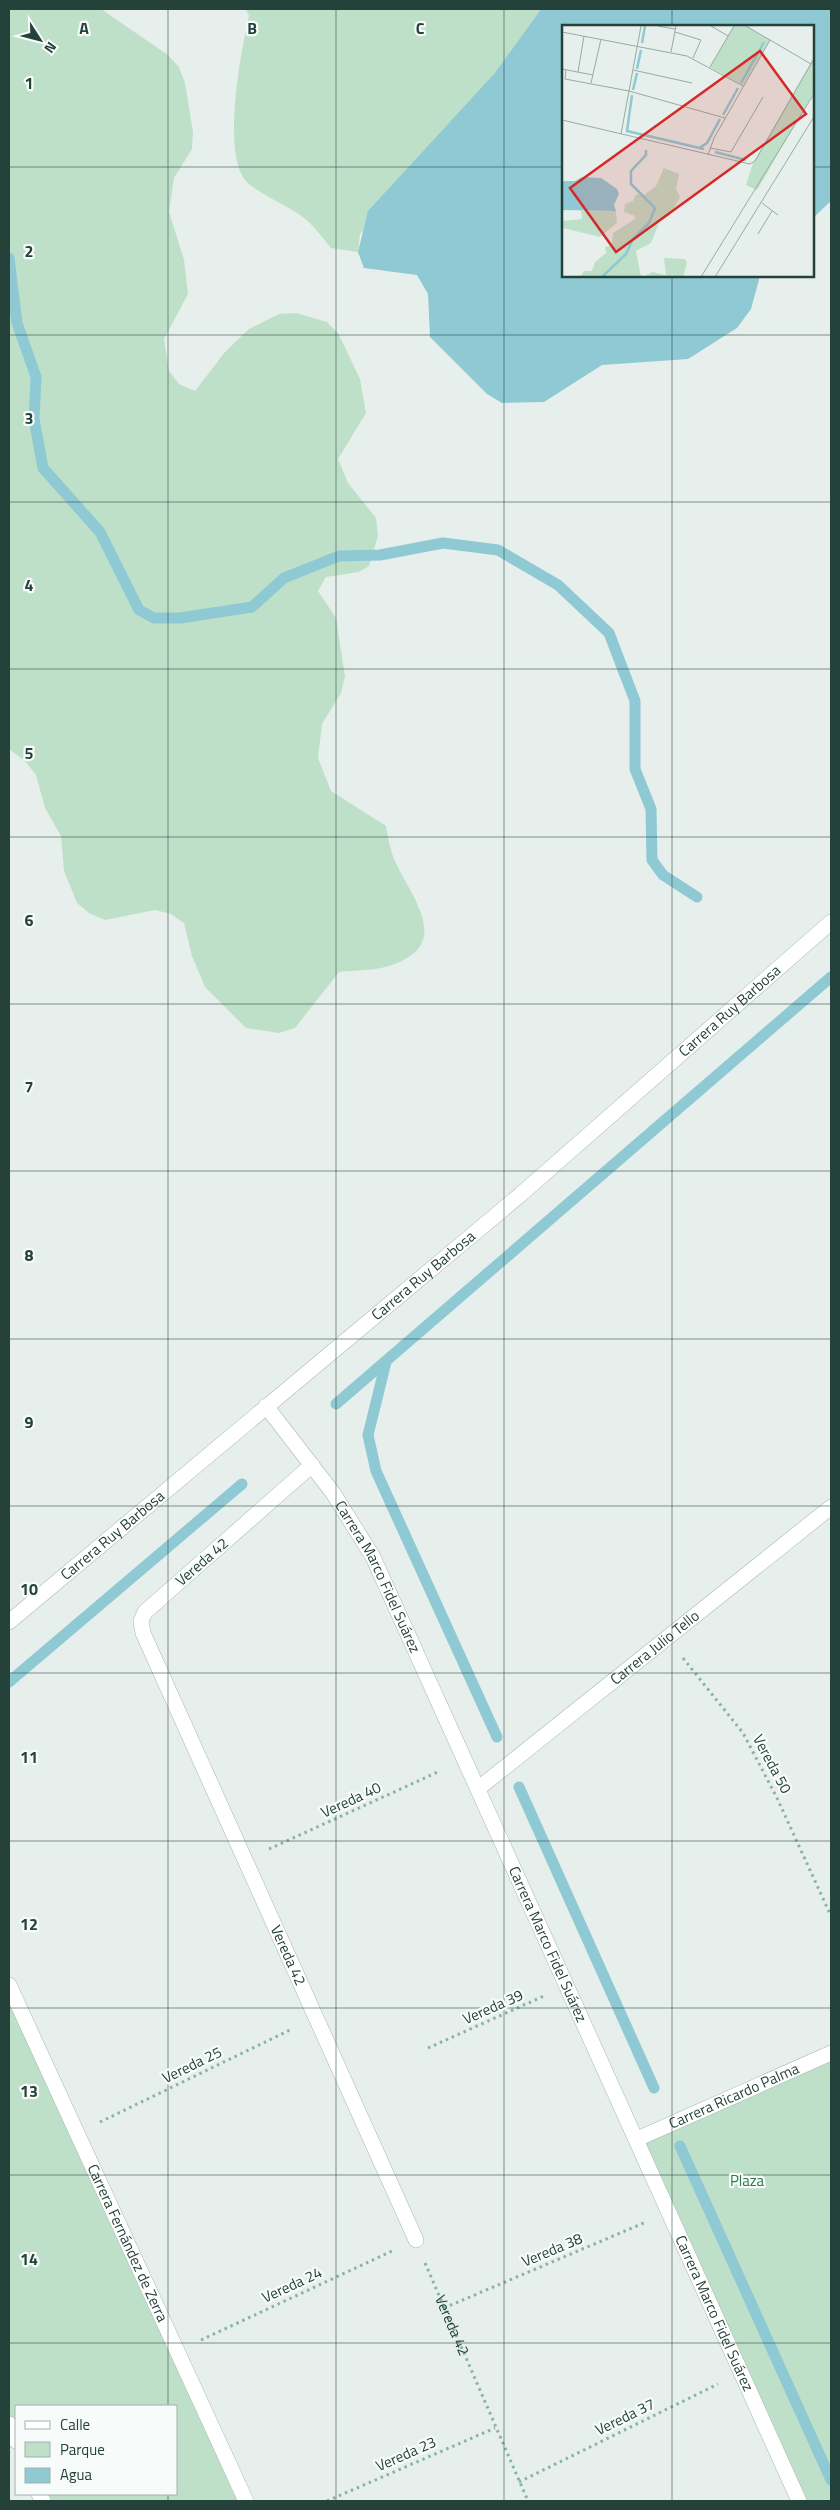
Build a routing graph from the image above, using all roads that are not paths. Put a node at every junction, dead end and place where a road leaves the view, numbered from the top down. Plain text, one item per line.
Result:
1 (831, 922) edge
2 (266, 1406) junction
3 (312, 1465) junction
4 (831, 1507) edge
5 (9, 1622) edge
6 (479, 1788) junction
7 (9, 1985) edge
8 (831, 2052) edge
9 (636, 2139) junction
10 (416, 2240) road end
11 (9, 2424) edge
12 (15, 2439) edge
13 (246, 2501) edge
14 (799, 2501) edge

1 - 2 street, Carrera Ruy Barbosa
2 - 3 street, Carrera Marco Fidel Suárez
2 - 5 street, Carrera Ruy Barbosa
3 - 6 street, Carrera Marco Fidel Suárez
3 - 10 street, Vereda 42
4 - 6 street, Carrera Julio Tello
6 - 9 street, Carrera Marco Fidel Suárez
7 - 13 street, Carrera Fernández de Zerra
8 - 9 street, Carrera Ricardo Palma
9 - 14 street, Carrera Marco Fidel Suárez
11 - 12 street

